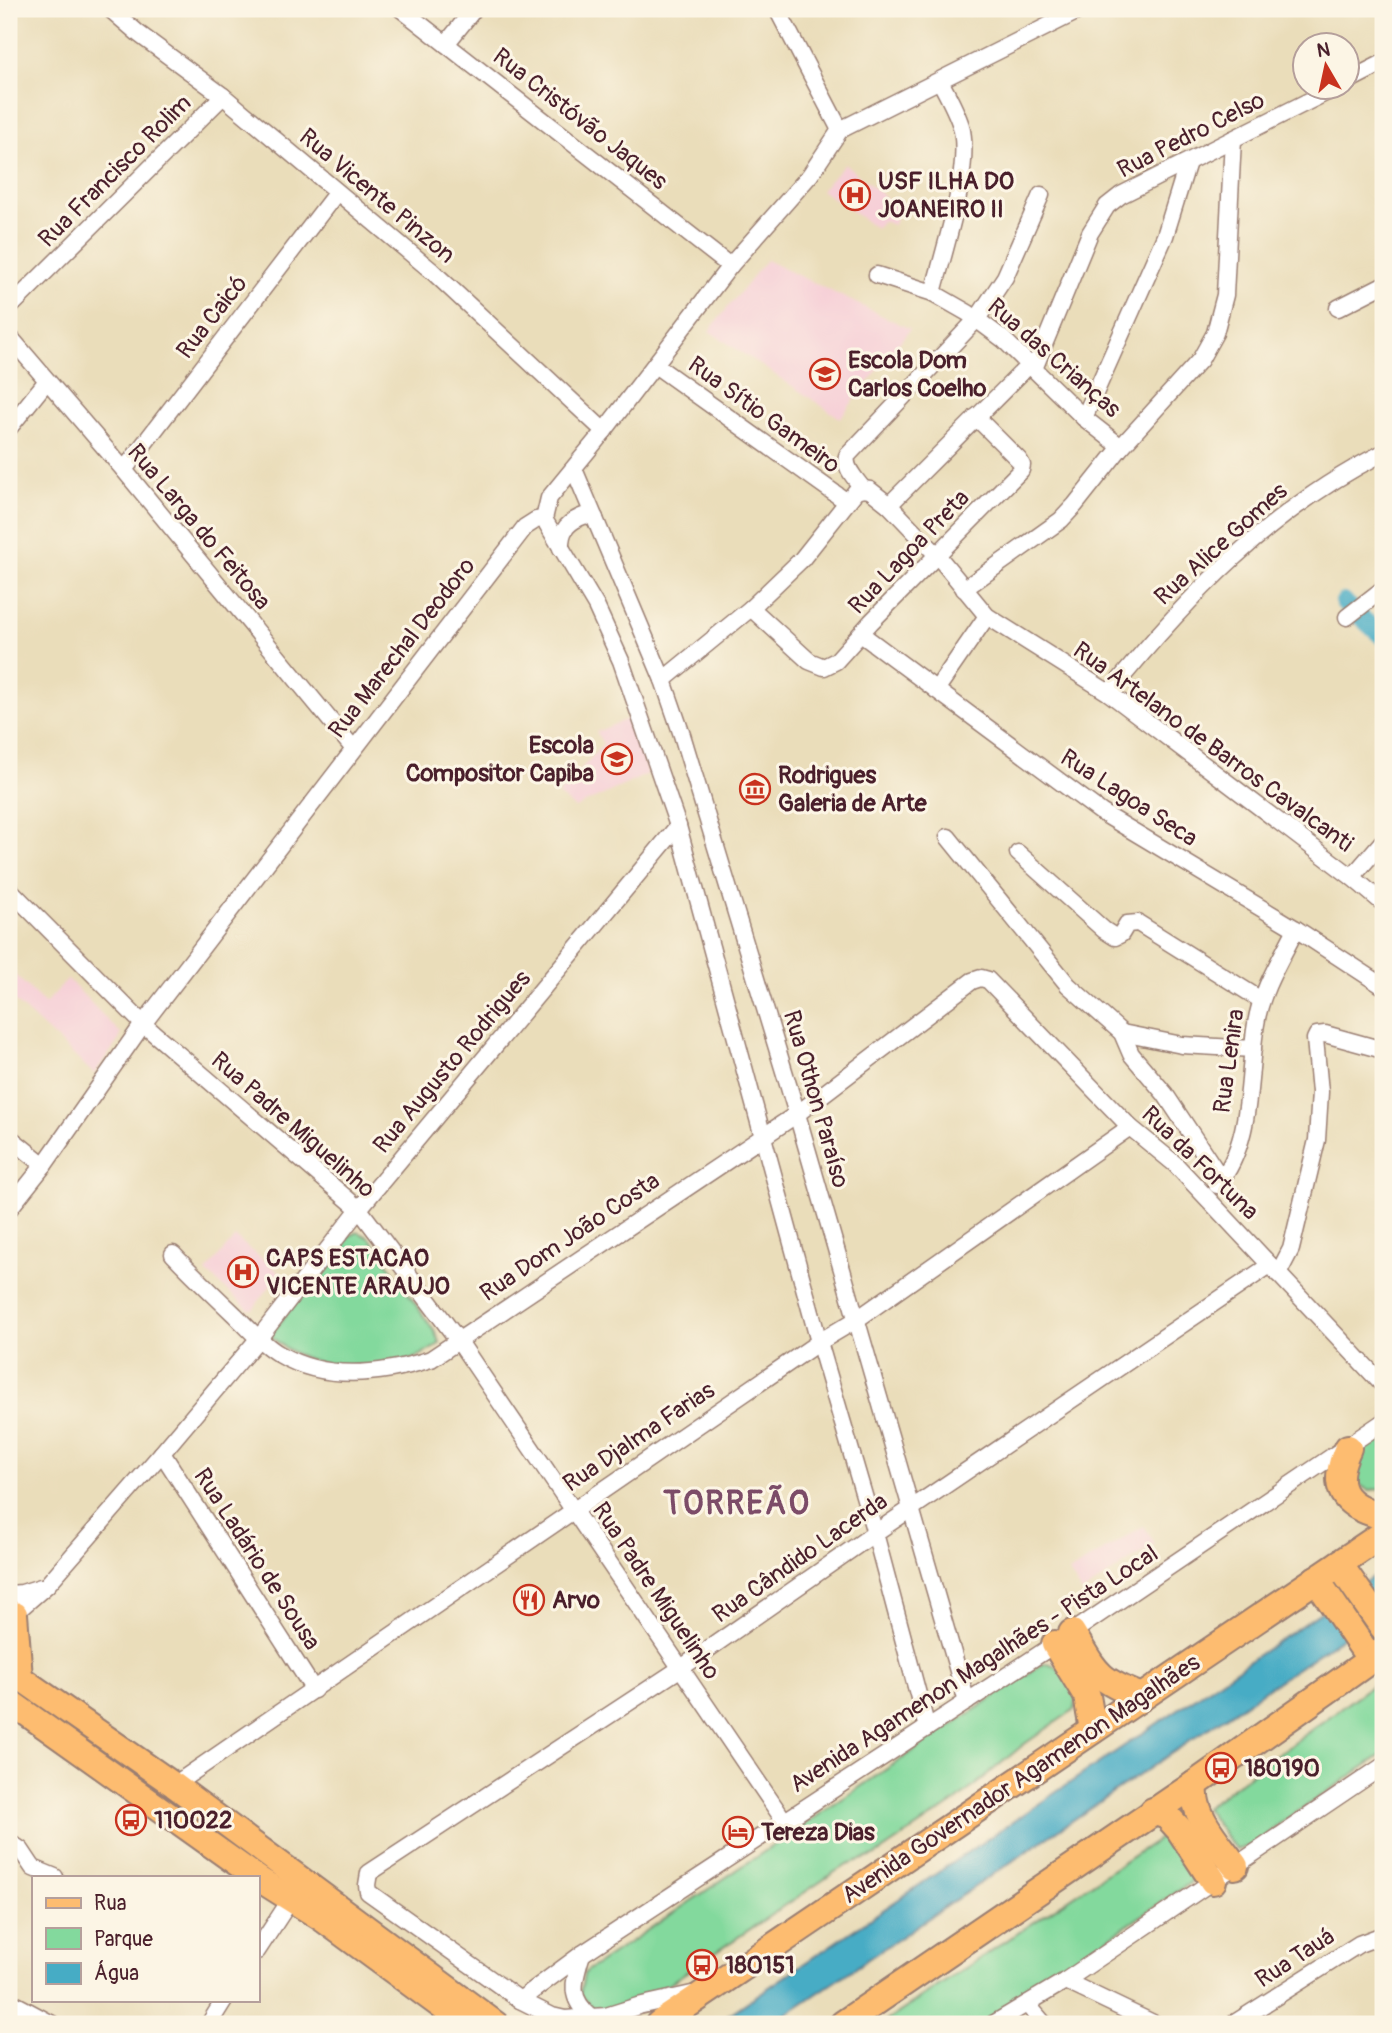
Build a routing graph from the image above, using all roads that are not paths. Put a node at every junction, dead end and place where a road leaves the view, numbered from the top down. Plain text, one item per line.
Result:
1 (110, 9) edge
2 (401, 9) edge
3 (474, 9) edge
4 (777, 9) edge
5 (1082, 9) edge
6 (446, 44) junction
7 (1383, 63) edge
8 (1360, 75) edge
9 (940, 81) junction
10 (223, 96) junction
11 (1307, 102) edge
12 (840, 130) junction
13 (1233, 139) junction
14 (1188, 162) junction
15 (337, 192) junction
16 (1041, 195) dead end
17 (730, 266) junction
18 (877, 275) dead end
19 (1383, 285) edge
20 (933, 293) junction
21 (1338, 308) dead end
22 (9, 309) edge
23 (976, 319) junction
24 (9, 336) edge
25 (655, 365) junction
26 (1032, 367) junction
27 (46, 382) junction
28 (976, 417) junction
29 (1084, 418) junction
30 (9, 428) edge
31 (604, 431) junction
32 (1121, 447) junction
33 (1383, 453) edge
34 (574, 469) junction
35 (124, 470) junction
36 (863, 489) junction
37 (846, 502) junction
38 (889, 505) junction
39 (595, 518) junction
40 (544, 519) junction
41 (561, 548) junction
42 (937, 555) junction
43 (964, 589) junction
44 (1383, 589) edge
45 (751, 608) junction
46 (987, 616) junction
47 (1348, 617) dead end
48 (860, 634) junction
49 (663, 680) junction
50 (936, 690) junction
51 (1109, 693) junction
52 (353, 748) junction
53 (678, 826) junction
54 (948, 837) dead end
55 (1383, 841) edge
56 (1017, 853) dead end
57 (1352, 877) junction
58 (9, 889) edge
59 (1383, 903) edge
60 (1296, 929) junction
61 (981, 978) joint
62 (1383, 986) edge
63 (1261, 1000) junction
64 (143, 1024) junction
65 (1122, 1033) junction
66 (1253, 1049) junction
67 (1383, 1050) edge
68 (797, 1114) junction
69 (1130, 1127) junction
70 (762, 1135) junction
71 (9, 1138) edge
72 (44, 1165) junction
73 (1222, 1180) junction
74 (1206, 1198) junction
75 (9, 1209) edge
76 (359, 1209) junction
77 (173, 1254) dead end
78 (1274, 1270) junction
79 (856, 1320) junction
80 (259, 1338) junction
81 (458, 1340) junction
82 (819, 1342) junction
83 (1383, 1385) edge
84 (1383, 1422) edge
85 (1348, 1448) junction
86 (162, 1454) junction
87 (912, 1508) junction
88 (573, 1510) junction
89 (1383, 1516) edge
90 (875, 1533) junction
91 (1383, 1534) edge
92 (1346, 1574) junction
93 (1322, 1589) junction
94 (10, 1608) edge
95 (1382, 1626) edge
96 (1064, 1639) junction
97 (1371, 1651) edge
98 (681, 1668) junction
99 (15, 1673) edge
100 (314, 1690) junction
101 (1142, 1697) junction
102 (9, 1701) edge
103 (967, 1702) junction
104 (927, 1728) junction
105 (1093, 1730) junction
106 (1383, 1766) edge
107 (1195, 1784) junction
108 (174, 1785) junction
109 (1153, 1811) junction
110 (785, 1822) junction
111 (9, 1842) edge
112 (1235, 1866) junction
113 (53, 1876) edge
114 (253, 1876) edge
115 (259, 1880) edge
116 (1213, 1881) junction
117 (291, 1899) junction
118 (1382, 1937) edge
119 (259, 1948) edge
120 (582, 1954) junction
121 (1065, 1981) junction
122 (708, 1991) junction
123 (520, 2000) junction
124 (9, 2001) edge
125 (223, 2002) edge
126 (1027, 2004) junction
127 (591, 2017) junction
128 (1240, 2022) edge
129 (52, 2024) edge
130 (209, 2024) edge
131 (465, 2024) edge
132 (496, 2024) edge
133 (659, 2024) edge
134 (842, 2024) edge
135 (993, 2024) edge
136 (1044, 2024) edge
137 (1155, 2024) edge

1 - 10 street, Rua Vicente Pinzon
2 - 6 street, Rua Cristóvão Jaques
3 - 6 street
4 - 12 street
5 - 9 street
6 - 17 street, Rua Cristóvão Jaques
7 - 8 street
9 - 12 street
9 - 20 street
10 - 15 street, Rua Vicente Pinzon
10 - 22 street, Rua Francisco Rolim
11 - 13 street, Rua Pedro Celso
12 - 17 street
13 - 14 street, Rua Pedro Celso
13 - 32 street
14 - 26 street, Rua Pedro Celso
14 - 29 street
15 - 31 street, Rua Vicente Pinzon
15 - 35 street, Rua Caicó
16 - 23 street
17 - 25 street
18 - 20 street, Rua das Crianças
19 - 21 street
20 - 23 street, Rua das Crianças
23 - 26 street, Rua das Crianças
23 - 36 street
24 - 27 street, Rua Larga do Feitosa
25 - 31 street
25 - 37 street, Rua Sítio Gameiro
26 - 28 street
26 - 29 street, Rua das Crianças
27 - 30 street
27 - 35 street, Rua Larga do Feitosa
28 - 38 street
28 - 42 street, Rua Lagoa Preta
29 - 32 street, Rua das Crianças
31 - 34 street
32 - 43 street
33 - 51 street, Rua Alice Gomes
34 - 39 street, Rua Othon Paraíso
34 - 40 street
35 - 52 street, Rua Larga do Feitosa
36 - 37 street
36 - 38 street, Rua Artelano de Barros Cavalcanti
37 - 45 street
38 - 42 street, Rua Artelano de Barros Cavalcanti
39 - 41 street
39 - 49 street, Rua Othon Paraíso
40 - 41 street
40 - 52 street, Rua Marechal Deodoro
41 - 53 street
42 - 43 street, Rua Artelano de Barros Cavalcanti
42 - 48 street, Rua Lagoa Preta
43 - 46 street, Rua Artelano de Barros Cavalcanti
44 - 47 street
45 - 48 street, Rua Lagoa Preta
45 - 49 street
46 - 50 street
46 - 51 street, Rua Artelano de Barros Cavalcanti
48 - 50 street, Rua Lagoa Seca
49 - 68 street, Rua Othon Paraíso
50 - 60 street, Rua Lagoa Seca
51 - 57 street, Rua Artelano de Barros Cavalcanti
52 - 64 street, Rua Marechal Deodoro
53 - 70 street
53 - 76 street, Rua Augusto Rodrigues
54 - 65 street
55 - 57 street
56 - 63 street
57 - 59 street, Rua Artelano de Barros Cavalcanti
58 - 64 street, Rua Padre Miguelinho
60 - 62 street, Rua Lagoa Seca
60 - 63 street, Rua Lenira
61 - 68 street, Rua Dom João Costa
61 - 69 street, Rua da Fortuna
63 - 66 street, Rua Lenira
64 - 72 street, Rua Marechal Deodoro
64 - 76 street, Rua Padre Miguelinho
65 - 66 street
65 - 73 street
66 - 73 street, Rua Lenira
67 - 78 street
68 - 70 street, Rua Dom João Costa
68 - 79 street, Rua Othon Paraíso
69 - 74 street, Rua da Fortuna
69 - 79 street, Rua Djalma Farias
70 - 81 street, Rua Dom João Costa
70 - 82 street
71 - 72 street
72 - 75 street, Rua Marechal Deodoro
73 - 74 street, Rua Lenira
74 - 78 street, Rua da Fortuna
76 - 80 street, Rua Augusto Rodrigues
76 - 81 street, Rua Padre Miguelinho
77 - 80 street, Rua Dom João Costa
78 - 83 street, Rua da Fortuna
78 - 87 street, Rua Cândido Lacerda
79 - 82 street, Rua Djalma Farias
79 - 87 street, Rua Othon Paraíso
80 - 81 street, Rua Dom João Costa
80 - 86 street, Rua Augusto Rodrigues
81 - 88 street, Rua Padre Miguelinho
82 - 88 street, Rua Djalma Farias
82 - 90 street
84 - 85 street, Avenida Agamenon Magalhães - Pista Local
85 - 89 highway
85 - 96 street, Avenida Agamenon Magalhães - Pista Local
86 - 94 street, Rua Augusto Rodrigues
86 - 100 street, Rua Ladário de Sousa
87 - 90 street, Rua Cândido Lacerda
87 - 103 street, Rua Othon Paraíso
88 - 98 street, Rua Padre Miguelinho
88 - 100 street, Rua Djalma Farias
90 - 98 street, Rua Cândido Lacerda
90 - 104 street
91 - 92 highway, Avenida Governador Agamenon Magalhães
92 - 93 highway, Avenida Governador Agamenon Magalhães
92 - 95 highway
93 - 97 highway
93 - 101 highway, Avenida Governador Agamenon Magalhães
94 - 99 main road
96 - 101 highway
96 - 103 street, Avenida Agamenon Magalhães - Pista Local
96 - 105 highway
97 - 107 highway
98 - 110 street, Rua Padre Miguelinho
98 - 123 street, Rua Cândido Lacerda
99 - 108 main road
100 - 108 street, Rua Djalma Farias
101 - 105 highway, Avenida Governador Agamenon Magalhães
102 - 114 main road
103 - 104 street, Avenida Agamenon Magalhães - Pista Local
104 - 110 street, Avenida Agamenon Magalhães - Pista Local
105 - 122 highway, Avenida Governador Agamenon Magalhães
106 - 112 street
107 - 109 highway
107 - 112 highway
108 - 132 main road
109 - 116 highway
109 - 134 highway
110 - 120 street, Avenida Agamenon Magalhães - Pista Local
111 - 113 street
112 - 116 street
115 - 117 main road
116 - 121 street
117 - 119 street
117 - 131 main road
118 - 128 street, Rua Tauá
120 - 123 street, Avenida Agamenon Magalhães - Pista Local
120 - 127 street
121 - 126 street
121 - 137 street
122 - 127 street
122 - 133 highway, Avenida Governador Agamenon Magalhães
123 - 127 street
124 - 129 street
125 - 130 street
126 - 135 street
126 - 136 street

